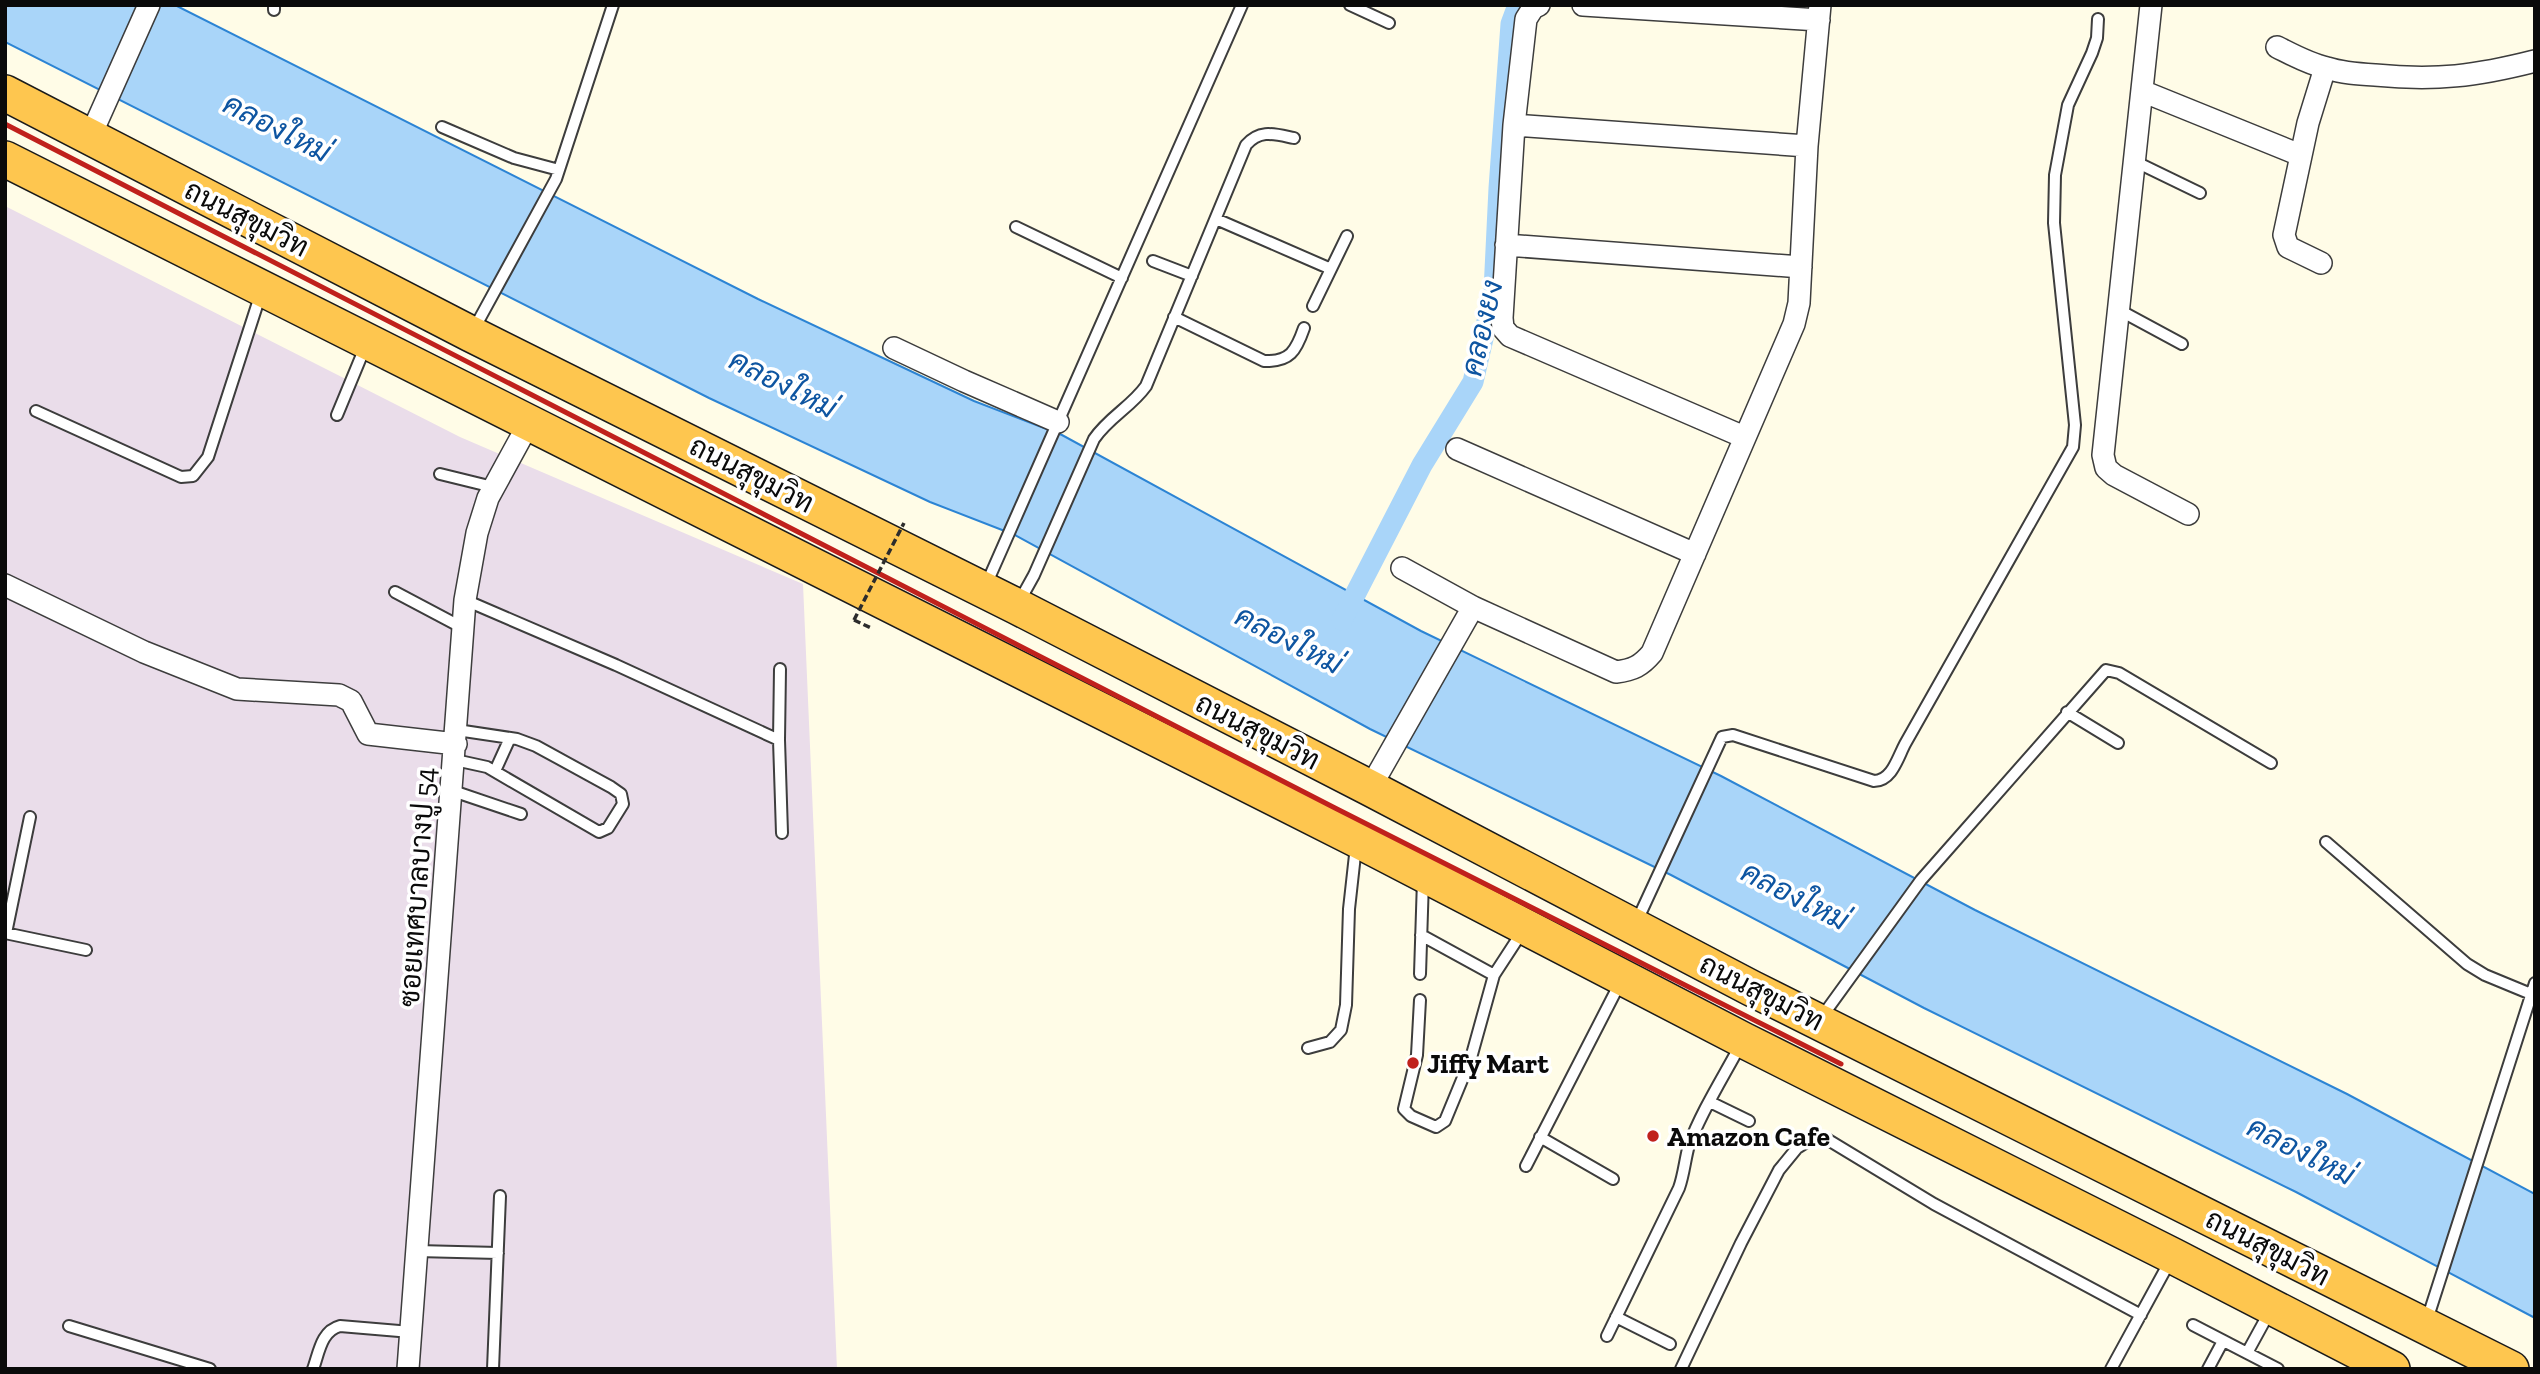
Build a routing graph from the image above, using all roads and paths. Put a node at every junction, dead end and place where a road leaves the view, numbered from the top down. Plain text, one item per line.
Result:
1 (149, 5) edge
2 (613, 5) edge
3 (1242, 5) edge
4 (1350, 5) edge
5 (1539, 5) edge
6 (1583, 5) edge
7 (2151, 5) edge
8 (1820, 13) edge
9 (2098, 19) dead end
10 (1389, 23) dead end
11 (2277, 47) dead end
12 (2535, 61) edge
13 (2325, 68) junction
14 (2142, 91) junction
15 (5, 93) edge
16 (1514, 125) junction
17 (442, 127) dead end
18 (90, 137) junction
19 (1294, 138) dead end
20 (1807, 146) junction
21 (2300, 155) junction
22 (5, 159) edge
23 (2134, 162) junction
24 (557, 175) junction
25 (2200, 193) dead end
26 (1216, 219) junction
27 (1016, 227) dead end
28 (1347, 236) dead end
29 (1506, 245) junction
30 (1153, 261) dead end
31 (2321, 263) dead end
32 (1801, 267) junction
33 (1331, 269) junction
34 (1192, 276) junction
35 (1122, 278) junction
36 (262, 290) junction
37 (1313, 306) dead end
38 (2119, 310) junction
39 (1174, 317) junction
40 (1304, 328) dead end
41 (471, 334) junction
42 (367, 342) junction
43 (2182, 344) dead end
44 (894, 348) dead end
45 (36, 411) dead end
46 (337, 415) dead end
47 (529, 423) junction
48 (1057, 425) junction
49 (1744, 438) junction
50 (1457, 449) dead end
51 (440, 474) dead end
52 (493, 487) junction
53 (2188, 514) dead end
54 (904, 523) dead end
55 (1695, 554) junction
56 (1402, 568) dead end
57 (5, 585) edge
58 (984, 590) junction
59 (395, 592) dead end
60 (466, 600) junction
61 (1016, 606) junction
62 (1473, 607) junction
63 (463, 628) junction
64 (871, 628) dead end
65 (780, 669) dead end
66 (2067, 712) junction
67 (510, 738) junction
68 (779, 740) junction
69 (2118, 743) dead end
70 (456, 745) junction
71 (2271, 763) dead end
72 (495, 771) junction
73 (1377, 774) junction
74 (453, 791) junction
75 (521, 814) dead end
76 (30, 817) dead end
77 (782, 834) dead end
78 (1356, 839) junction
79 (2326, 842) dead end
80 (1423, 874) junction
81 (1634, 926) junction
82 (1525, 927) junction
83 (6, 933) edge
84 (1421, 935) junction
85 (86, 950) dead end
86 (1420, 974) dead end
87 (1494, 975) junction
88 (1622, 977) junction
89 (2533, 989) edge
90 (1420, 1000) dead end
91 (1819, 1021) junction
92 (1743, 1040) junction
93 (1308, 1048) dead end
94 (1710, 1102) junction
95 (1749, 1121) dead end
96 (1540, 1138) junction
97 (1526, 1166) dead end
98 (1613, 1179) dead end
99 (500, 1196) dead end
100 (417, 1251) junction
101 (498, 1252) junction
102 (2174, 1256) junction
103 (2272, 1308) junction
104 (2141, 1315) junction
105 (1616, 1317) junction
106 (2193, 1325) dead end
107 (69, 1326) dead end
108 (2425, 1326) junction
109 (411, 1332) junction
110 (1607, 1336) dead end
111 (2223, 1340) junction
112 (1670, 1344) dead end
113 (2247, 1353) junction
114 (2384, 1367) edge
115 (210, 1369) edge
116 (313, 1369) edge
117 (408, 1369) edge
118 (493, 1369) edge
119 (1681, 1369) edge
120 (2111, 1369) edge
121 (2208, 1369) edge
122 (2278, 1369) edge
123 (2511, 1369) edge

1 - 18 street
2 - 24 lane
3 - 35 lane
4 - 10 lane
5 - 16 street
6 - 8 street
7 - 14 street
8 - 20 street
9 - 81 lane
11 - 13 street
12 - 13 street
13 - 21 street
14 - 21 street
14 - 23 street
15 - 18 highway, ถนนสุขุมวิท
16 - 20 street
16 - 29 street
17 - 24 lane
18 - 41 highway, ถนนสุขุมวิท
19 - 26 lane
20 - 32 street
21 - 31 street
22 - 36 highway, ถนนสุขุมวิท
23 - 25 lane
23 - 38 street
24 - 41 lane
26 - 33 lane
26 - 34 lane
27 - 35 lane
28 - 33 lane
29 - 32 street
29 - 49 street
30 - 34 lane
32 - 49 street
33 - 37 lane
34 - 39 lane
35 - 48 lane
36 - 42 highway, ถนนสุขุมวิท
36 - 45 lane
38 - 43 lane
38 - 53 street
39 - 40 lane
39 - 61 lane
41 - 58 highway, ถนนสุขุมวิท
42 - 46 lane
42 - 47 highway, ถนนสุขุมวิท
44 - 48 street
47 - 52 street, ซอยเทศบาลบางปู 54
47 - 78 highway, ถนนสุขุมวิท
48 - 58 lane
49 - 55 street
50 - 55 street
51 - 52 lane
52 - 60 street, ซอยเทศบาลบางปู 54
54 - 64 path, bridge
55 - 62 street
56 - 62 street
57 - 70 street
58 - 61 highway, ถนนสุขุมวิท
59 - 63 lane
60 - 63 street, ซอยเทศบาลบางปู 54
60 - 68 lane
61 - 73 highway, ถนนสุขุมวิท
62 - 73 street
63 - 70 street, ซอยเทศบาลบางปู 54
65 - 68 lane
66 - 69 lane
66 - 71 lane
66 - 91 lane
67 - 70 lane
67 - 72 lane
67 - 72 lane
68 - 77 lane
70 - 72 lane
70 - 74 street, ซอยเทศบาลบางปู 54
73 - 81 highway, ถนนสุขุมวิท
74 - 75 lane
74 - 100 street, ซอยเทศบาลบางปู 54
76 - 83 lane
78 - 80 highway, ถนนสุขุมวิท
78 - 93 lane
79 - 89 lane
80 - 82 highway, ถนนสุขุมวิท
80 - 84 lane
81 - 91 highway, ถนนสุขุมวิท
82 - 87 lane
82 - 88 highway, ถนนสุขุมวิท
83 - 85 lane
84 - 86 lane
84 - 87 lane
87 - 90 lane
88 - 92 highway, ถนนสุขุมวิท
88 - 96 lane
89 - 108 lane
91 - 108 highway, ถนนสุขุมวิท
92 - 94 lane
92 - 102 highway, ถนนสุขุมวิท
94 - 95 lane
94 - 105 lane
96 - 97 lane
96 - 98 lane
99 - 101 lane
100 - 101 lane
100 - 109 street, ซอยเทศบาลบางปู 54
101 - 118 lane
102 - 103 highway, ถนนสุขุมวิท
102 - 104 lane
103 - 113 lane
103 - 114 highway, ถนนสุขุมวิท
104 - 119 lane
104 - 120 lane
105 - 110 lane
105 - 112 lane
106 - 111 lane
107 - 115 lane
108 - 123 highway, ถนนสุขุมวิท
109 - 116 lane
109 - 117 street, ซอยเทศบาลบางปู 54
111 - 113 lane
111 - 121 lane
113 - 122 lane

